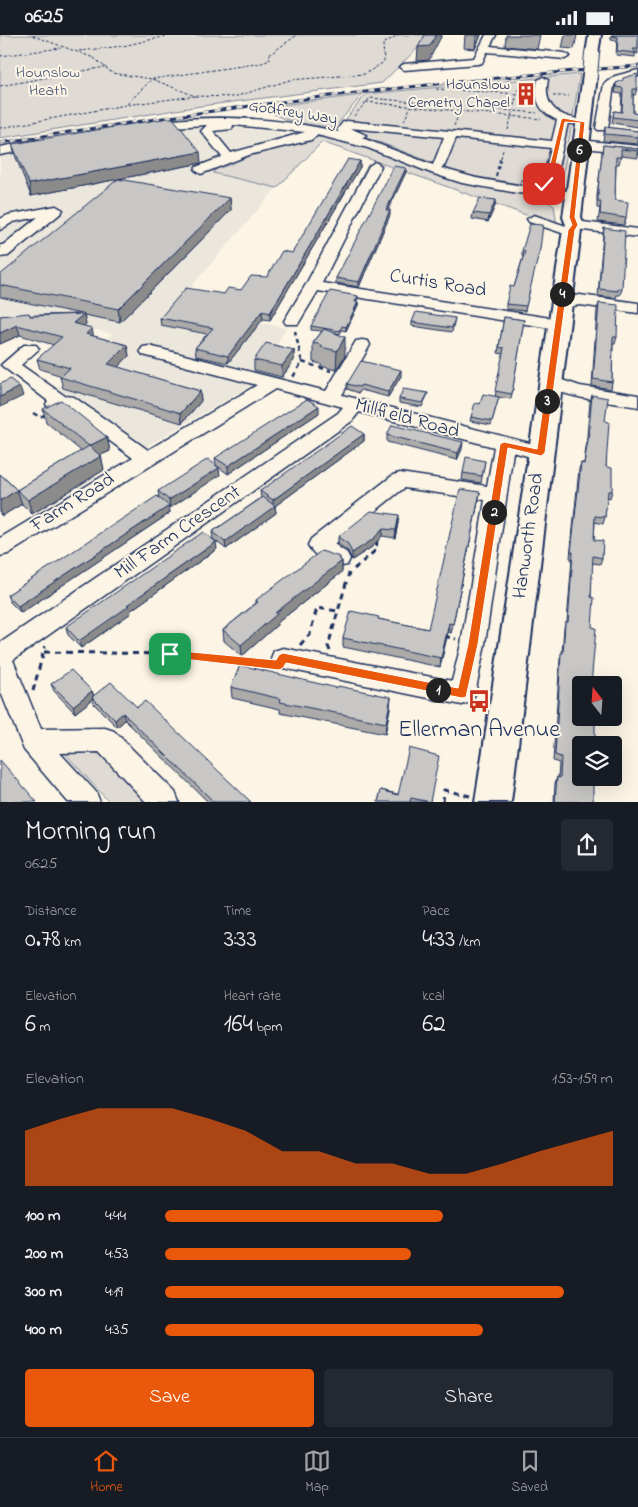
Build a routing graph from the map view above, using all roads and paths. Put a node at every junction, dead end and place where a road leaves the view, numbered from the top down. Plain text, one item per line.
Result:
1 (32, 35) edge
2 (171, 35) edge
3 (298, 35) edge
4 (398, 35) edge
5 (491, 35) edge
6 (595, 35) edge
7 (63, 48) junction
8 (78, 51) junction
9 (484, 53) junction
10 (446, 54) dead end
11 (0, 56) edge
12 (567, 56) dead end
13 (105, 67) junction
14 (404, 67) dead end
15 (638, 73) edge
16 (152, 79) junction
17 (543, 80) dead end
18 (0, 86) edge
19 (436, 89) dead end
20 (522, 94) dead end
21 (194, 95) junction
22 (366, 102) junction
23 (126, 105) junction
24 (411, 106) junction
25 (460, 111) junction
26 (560, 118) junction
27 (347, 124) junction
28 (582, 124) junction
29 (137, 127) edge
30 (0, 128) edge
31 (400, 129) junction
32 (607, 129) joint
33 (315, 130) junction
34 (451, 135) junction
35 (53, 141) edge
36 (580, 144) junction
37 (557, 145) junction
38 (267, 146) junction
39 (638, 150) edge
40 (3, 151) edge
41 (228, 157) junction
42 (439, 165) junction
43 (374, 166) dead end
44 (201, 170) dead end
45 (575, 197) junction
46 (534, 219) dead end
47 (0, 226) edge
48 (573, 228) junction
49 (638, 233) edge
50 (0, 249) edge
51 (313, 286) junction
52 (568, 297) junction
53 (638, 307) edge
54 (292, 321) joint
55 (557, 324) junction
56 (362, 345) dead end
57 (30, 349) dead end
58 (148, 351) dead end
59 (5, 363) edge
60 (302, 363) junction
61 (345, 375) junction
62 (281, 384) junction
63 (549, 388) junction
64 (331, 399) junction
65 (638, 401) edge
66 (354, 406) junction
67 (504, 444) junction
68 (541, 453) junction
69 (146, 458) junction
70 (496, 494) junction
71 (0, 548) edge
72 (344, 566) joint
73 (327, 609) junction
74 (338, 611) junction
75 (326, 616) dead end
76 (50, 622) junction
77 (438, 635) edge
78 (462, 641) dead end
79 (44, 652) junction
80 (288, 653) junction
81 (0, 658) edge
82 (335, 658) dead end
83 (29, 730) junction
84 (86, 802) edge
85 (165, 802) edge
86 (442, 802) edge
87 (493, 802) edge

1 - 7 path
2 - 8 path
3 - 16 path
4 - 21 path
5 - 9 street
6 - 28 main road, Hanworth Road, bridge
7 - 8 path
7 - 11 path
8 - 13 path
9 - 10 street
9 - 12 street
9 - 14 street
13 - 16 path
13 - 18 path
15 - 32 street
16 - 21 path
16 - 23 path
17 - 26 street
19 - 20 path
21 - 23 path
22 - 24 path
22 - 26 path
22 - 27 path
23 - 30 path
24 - 25 path
24 - 31 path
25 - 26 path
25 - 34 path
26 - 28 street
26 - 37 street
27 - 31 street
27 - 42 street
28 - 32 street
28 - 36 main road, Hanworth Road
29 - 33 street, Godfrey Way
31 - 34 street
33 - 38 street
33 - 45 street, Godfrey Way
34 - 37 street
34 - 42 street
35 - 40 street
36 - 39 street
36 - 45 main road, Hanworth Road
37 - 42 street
38 - 41 street
38 - 41 street
41 - 44 street
43 - 51 street
45 - 48 main road, Hanworth Road
46 - 48 street
47 - 50 street
48 - 49 street
48 - 52 main road, Hanworth Road
51 - 54 street
51 - 55 street, Curtis Road
52 - 53 street
52 - 55 main road, Hanworth Road
54 - 60 path
55 - 63 main road, Hanworth Road
56 - 61 street
57 - 59 street
58 - 62 street
59 - 69 street
60 - 61 path
60 - 62 path
61 - 64 street
62 - 64 street, Millfield Road
62 - 69 street, Farm Road
63 - 65 street
63 - 68 main road, Hanworth Road
64 - 66 street, Millfield Road
66 - 67 street, Millfield Road
66 - 76 street, Mill Farm Crescent
67 - 68 street, Millfield Road
67 - 70 street, Hanworth Road
68 - 87 main road, Hanworth Road
69 - 71 street, Farm Road
70 - 72 street
70 - 80 street, Hanworth Road
72 - 74 path
73 - 74 path
73 - 75 path
73 - 80 path
74 - 82 path
76 - 79 path
76 - 81 street, Mill Farm Crescent
77 - 78 path
79 - 80 path
79 - 83 path
81 - 83 street, Mill Farm Crescent
83 - 84 street, Mill Farm Crescent
83 - 85 street
86 - 87 path

